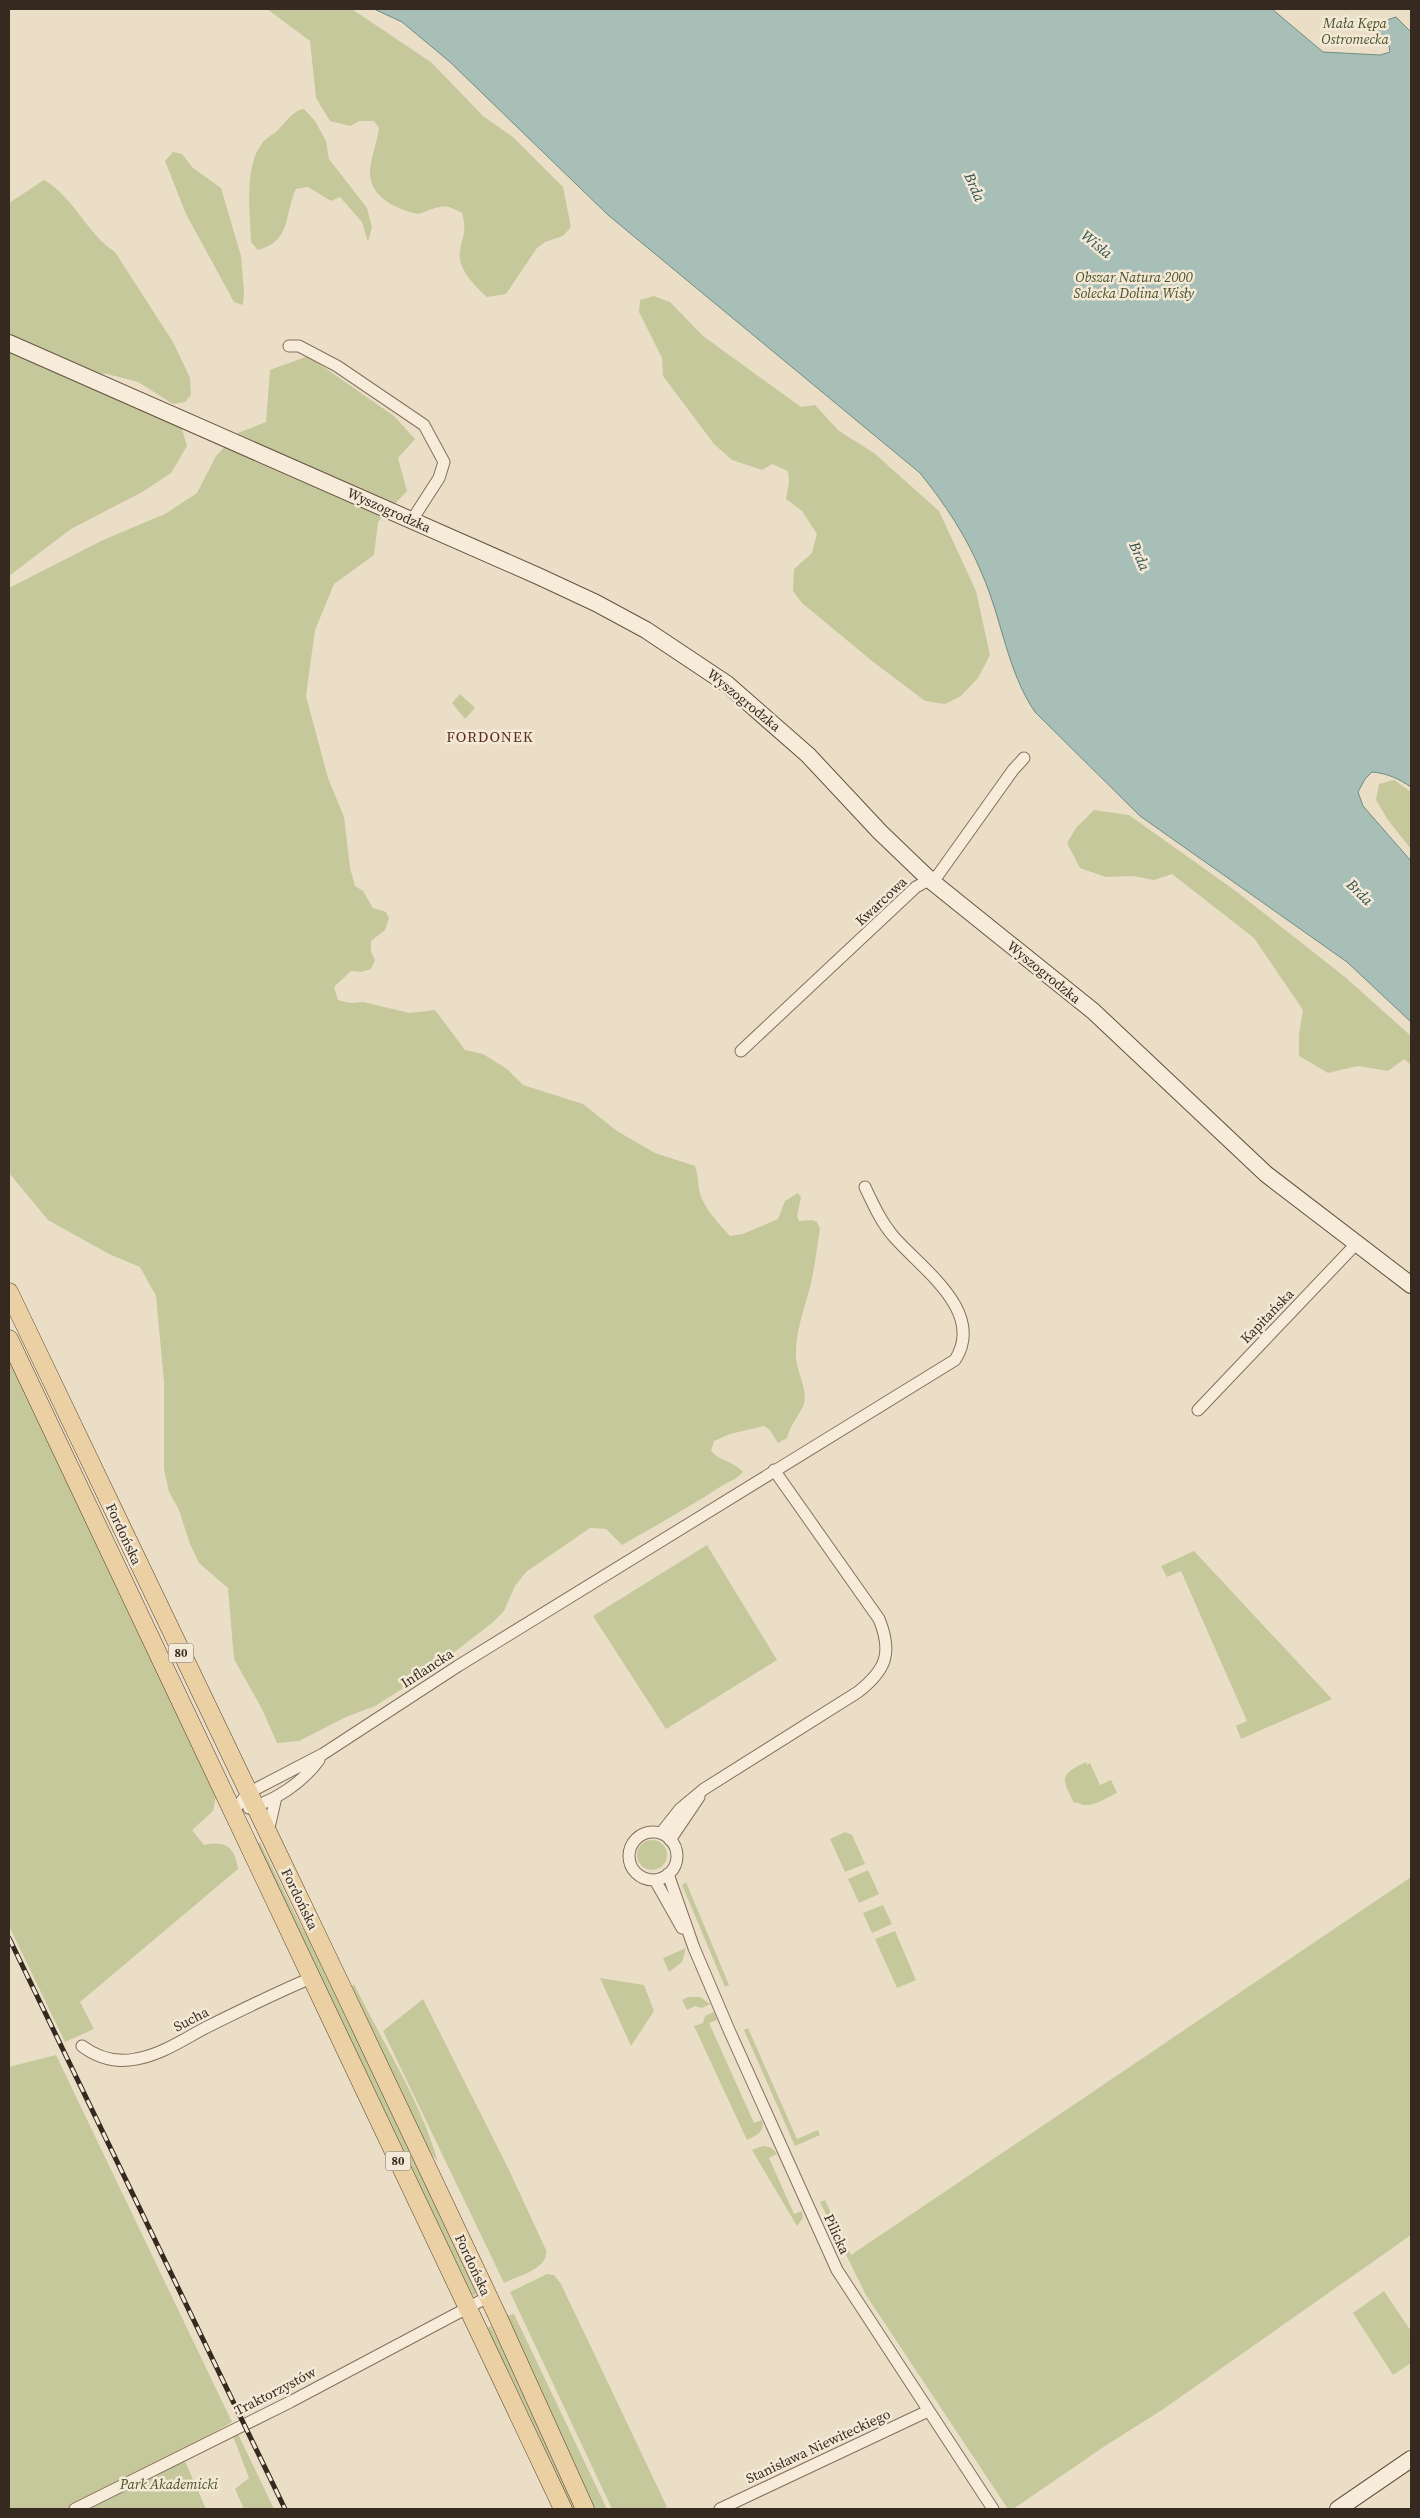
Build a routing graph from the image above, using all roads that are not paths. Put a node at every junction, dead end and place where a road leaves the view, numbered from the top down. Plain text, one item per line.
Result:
1 (9, 343) edge
2 (290, 346) dead end
3 (412, 520) junction
4 (1024, 758) dead end
5 (930, 880) junction
6 (745, 1053) dead end
7 (865, 1187) dead end
8 (1357, 1243) junction
9 (1411, 1285) edge
10 (9, 1292) edge
11 (9, 1339) edge
12 (1198, 1410) dead end
13 (774, 1470) junction
14 (323, 1754) junction
15 (276, 1797) junction
16 (251, 1800) junction
17 (232, 1813) junction
18 (268, 1834) junction
19 (666, 1837) junction
20 (668, 1874) junction
21 (655, 1880) junction
22 (694, 1948) junction
23 (311, 1978) junction
24 (82, 2046) dead end
25 (488, 2297) junction
26 (467, 2307) junction
27 (928, 2410) junction
28 (1411, 2459) edge
29 (75, 2509) edge
30 (563, 2509) edge
31 (585, 2509) edge
32 (720, 2509) edge
33 (994, 2509) edge
34 (1338, 2509) edge

1 - 3 street, Wyszogrodzka
2 - 3 street
3 - 5 street, Wyszogrodzka
4 - 5 street, Kwarcowa
5 - 6 street, Kwarcowa
5 - 8 street, Wyszogrodzka
7 - 13 street, Inflancka
8 - 9 street, Wyszogrodzka
8 - 12 street, Kapitańska
10 - 16 main road, Fordońska / 80
11 - 17 main road, Fordońska / 80
13 - 14 street, Inflancka
13 - 19 street
14 - 15 street, Inflancka
14 - 16 street, Inflancka
15 - 16 street, Inflancka
15 - 18 street
16 - 17 street
16 - 18 main road, Fordońska / 80
17 - 23 main road, Fordońska / 80
18 - 25 main road, Fordońska / 80
19 - 20 street
19 - 21 street
20 - 21 street
20 - 22 street, Pilicka
21 - 22 street, Pilicka
22 - 27 street, Pilicka
23 - 24 street, Sucha
23 - 26 main road, Fordońska / 80
25 - 26 street, Traktorzystów
25 - 31 main road, Fordońska / 80
26 - 29 street, Traktorzystów
26 - 30 main road, Fordońska / 80
27 - 32 street, Stanisława Niewiteckiego
27 - 33 street, Pilicka
28 - 34 street

